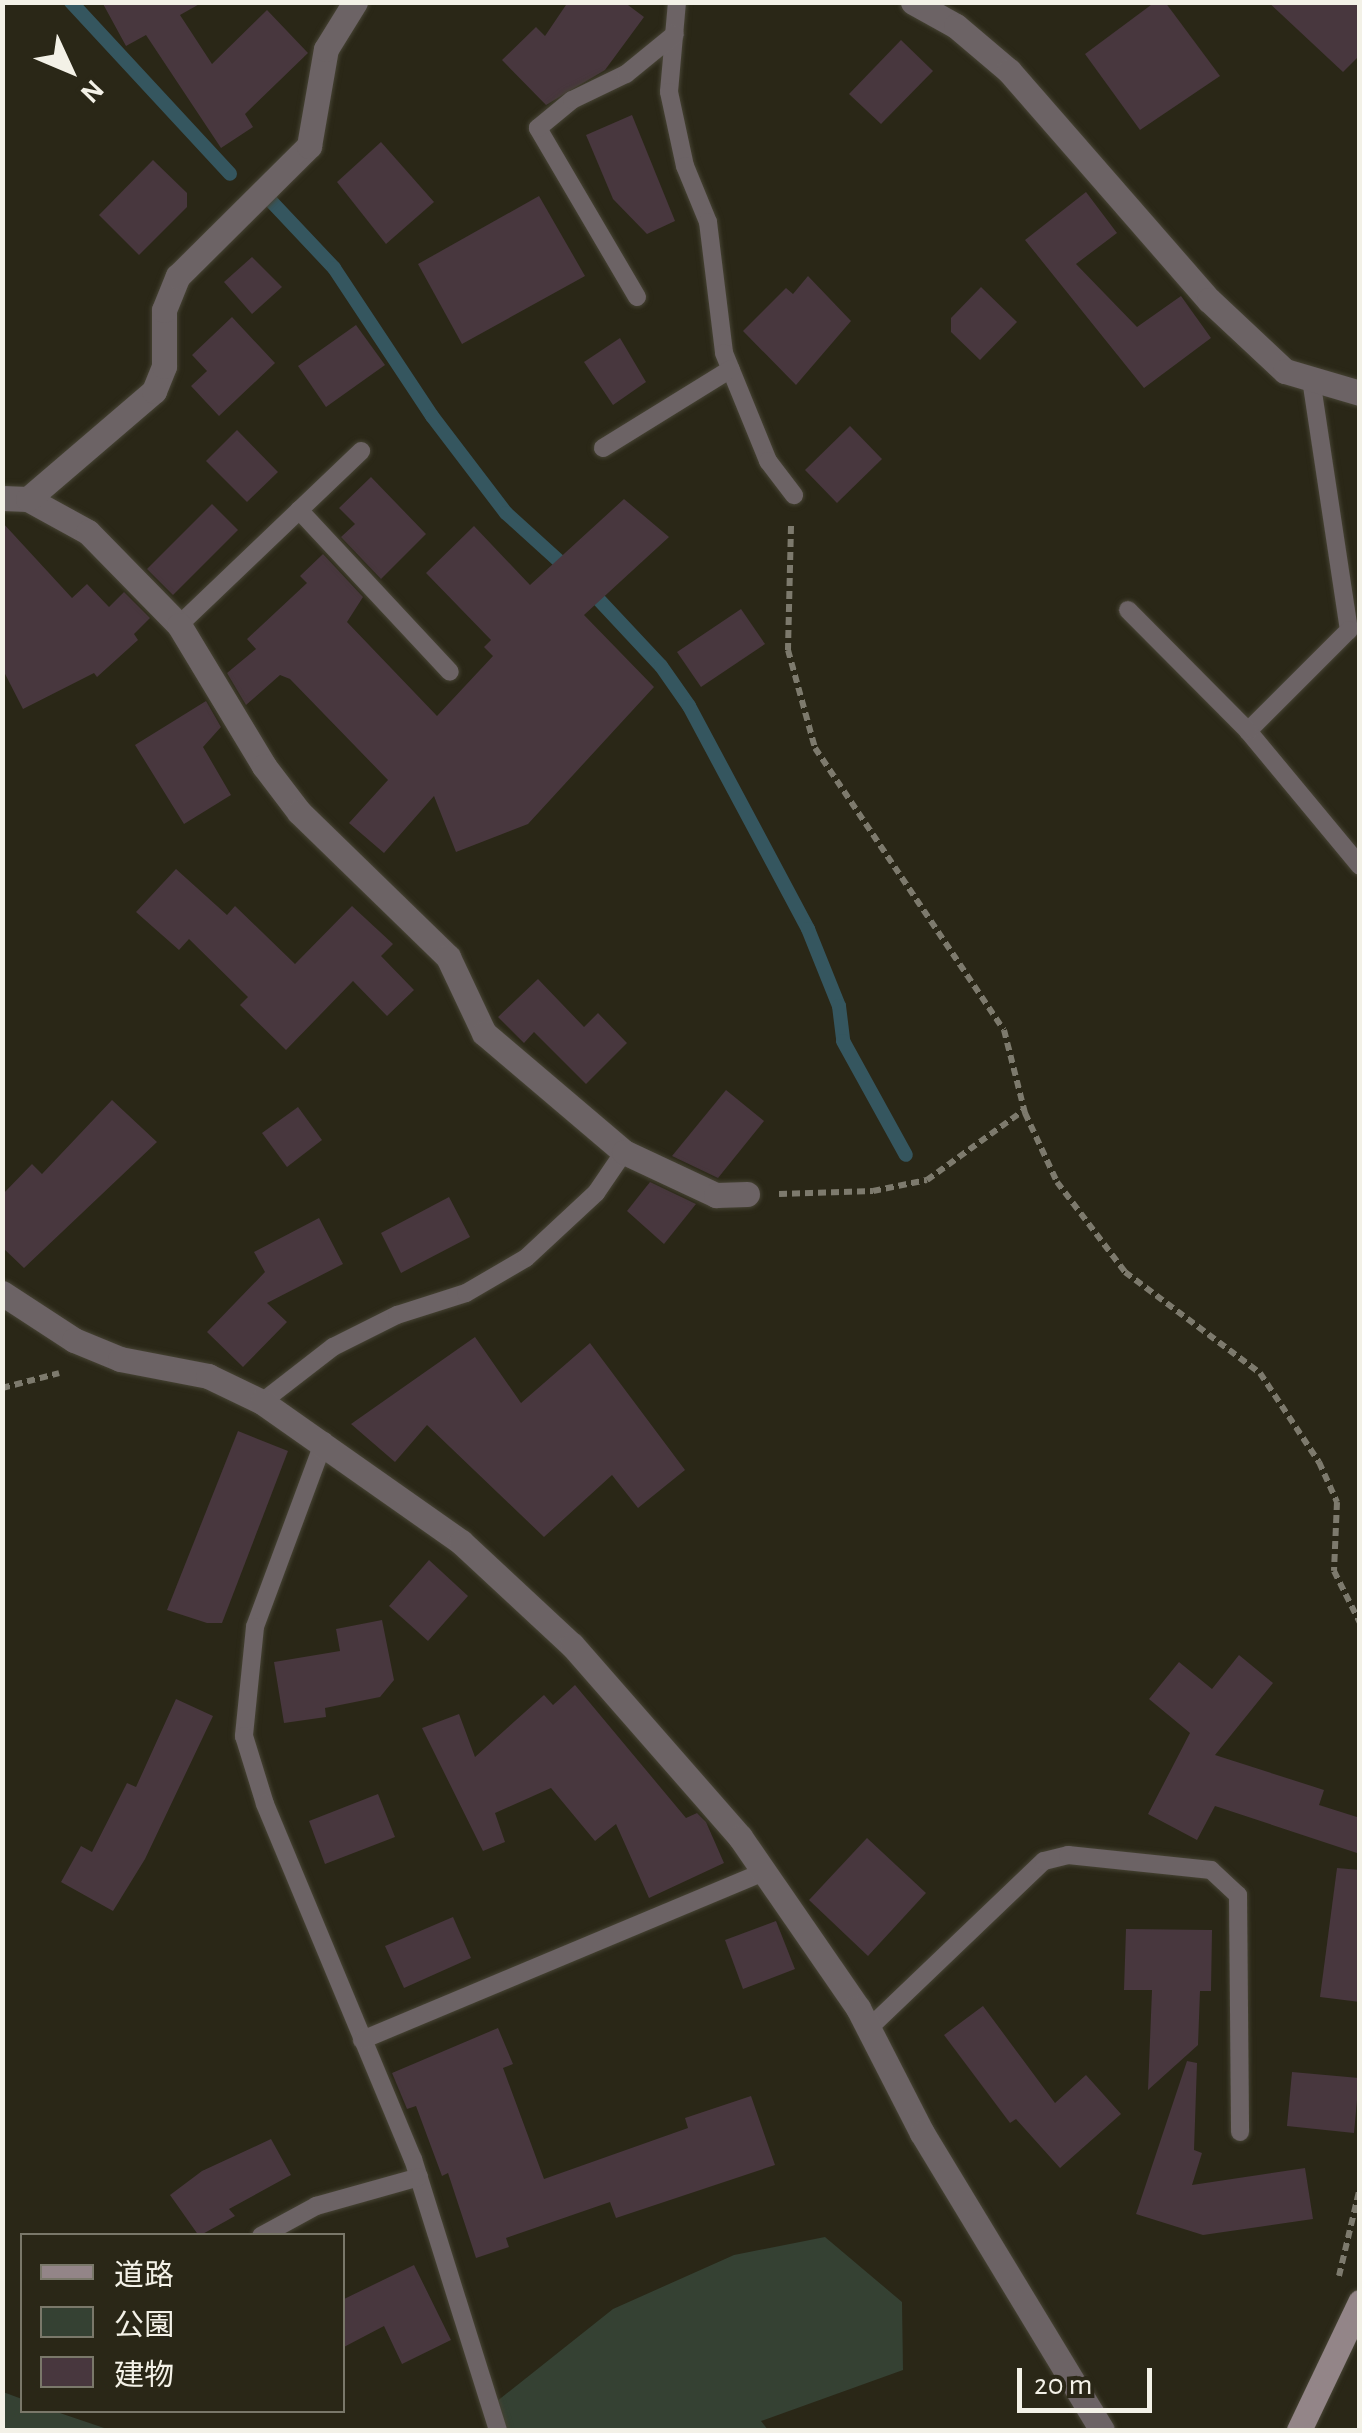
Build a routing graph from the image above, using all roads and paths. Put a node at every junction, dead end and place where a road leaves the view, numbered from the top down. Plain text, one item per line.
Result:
1 (355, 2) edge
2 (677, 2) edge
3 (913, 2) edge
4 (675, 34) junction
5 (637, 297) dead end
6 (730, 369) junction
7 (1311, 379) junction
8 (1360, 393) edge
9 (603, 448) dead end
10 (361, 451) dead end
11 (794, 495) joint
12 (15, 498) edge
13 (298, 510) junction
14 (1128, 610) dead end
15 (179, 626) junction
16 (450, 672) dead end
17 (1248, 731) junction
18 (1360, 866) edge
19 (1024, 1110) junction
20 (624, 1152) junction
21 (747, 1194) joint
22 (2, 1293) edge
23 (99, 1350) junction
24 (2, 1388) edge
25 (262, 1402) junction
26 (324, 1441) junction
27 (1360, 1623) edge
28 (763, 1872) junction
29 (868, 2029) junction
30 (362, 2040) junction
31 (1240, 2132) dead end
32 (418, 2177) junction
33 (1360, 2187) edge
34 (266, 2233) edge
35 (1359, 2305) edge
36 (498, 2430) edge
37 (1102, 2430) edge
38 (1299, 2430) edge

1 - 12 street
2 - 4 lane
3 - 7 street
4 - 5 lane
4 - 6 lane
6 - 9 lane
6 - 11 lane
7 - 8 street
7 - 17 lane
10 - 13 lane
11 - 19 path
12 - 15 street
13 - 15 lane
13 - 16 lane
14 - 17 lane
15 - 20 street
17 - 18 lane
19 - 21 path
19 - 27 path
20 - 21 street
20 - 25 lane
22 - 23 street
23 - 24 path
23 - 25 street
25 - 26 street
26 - 28 street
26 - 30 lane
28 - 29 street
28 - 30 lane
29 - 31 lane
29 - 37 street
30 - 32 lane
32 - 34 lane
32 - 36 lane
33 - 35 path
35 - 38 street

